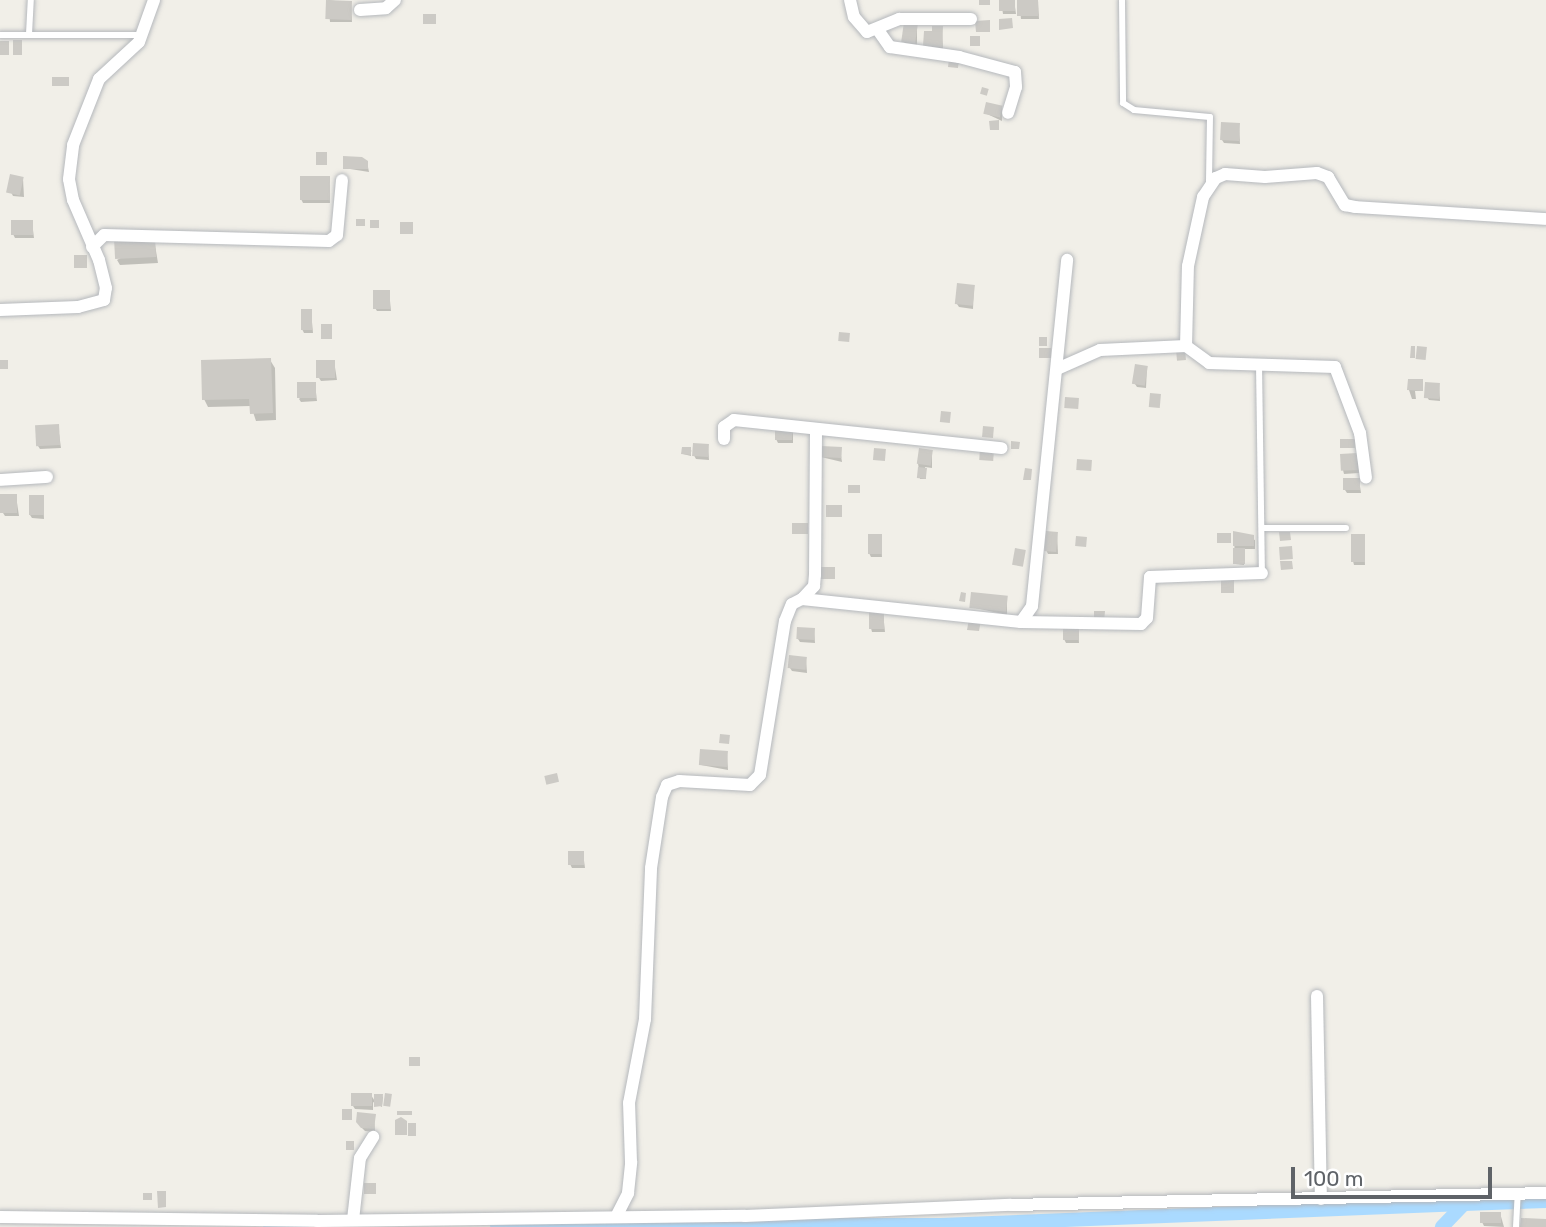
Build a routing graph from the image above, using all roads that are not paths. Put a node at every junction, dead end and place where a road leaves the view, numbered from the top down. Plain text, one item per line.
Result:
1 (31, 0) edge
2 (154, 0) edge
3 (395, 0) edge
4 (850, 0) edge
5 (1122, 0) edge
6 (360, 10) dead end
7 (971, 19) dead end
8 (878, 30) junction
9 (29, 34) junction
10 (0, 35) edge
11 (143, 35) junction
12 (1008, 113) dead end
13 (342, 180) dead end
14 (1209, 186) junction
15 (1546, 219) edge
16 (92, 247) junction
17 (1067, 260) dead end
18 (0, 310) edge
19 (1186, 346) junction
20 (1259, 364) junction
21 (1057, 369) junction
22 (816, 429) junction
23 (724, 439) dead end
24 (1002, 448) dead end
25 (47, 477) dead end
26 (1366, 478) dead end
27 (0, 480) edge
28 (1346, 527) dead end
29 (1262, 528) junction
30 (1262, 573) joint
31 (802, 599) junction
32 (1021, 622) junction
33 (1317, 996) dead end
34 (373, 1137) dead end
35 (1546, 1193) edge
36 (1518, 1195) junction
37 (1321, 1199) junction
38 (0, 1217) edge
39 (616, 1217) junction
40 (353, 1220) junction
41 (532, 1223) edge
42 (219, 1224) edge
43 (1516, 1227) edge

1 - 9 lane
2 - 11 street
3 - 6 street
4 - 8 street
5 - 14 lane
7 - 8 street
8 - 12 street
9 - 10 lane
9 - 11 lane
11 - 16 street
13 - 16 street
14 - 15 street
14 - 19 street
16 - 18 street
17 - 21 street
19 - 20 street
19 - 21 street
20 - 26 street
20 - 29 lane
21 - 32 street
22 - 23 street
22 - 24 street
22 - 31 street
25 - 27 street
28 - 29 lane
29 - 30 lane
30 - 32 street
31 - 32 street
31 - 39 street
33 - 37 street
34 - 40 street
35 - 36 street
36 - 37 street
36 - 43 lane
37 - 39 street
38 - 42 street
39 - 41 street
40 - 41 street
40 - 42 street

